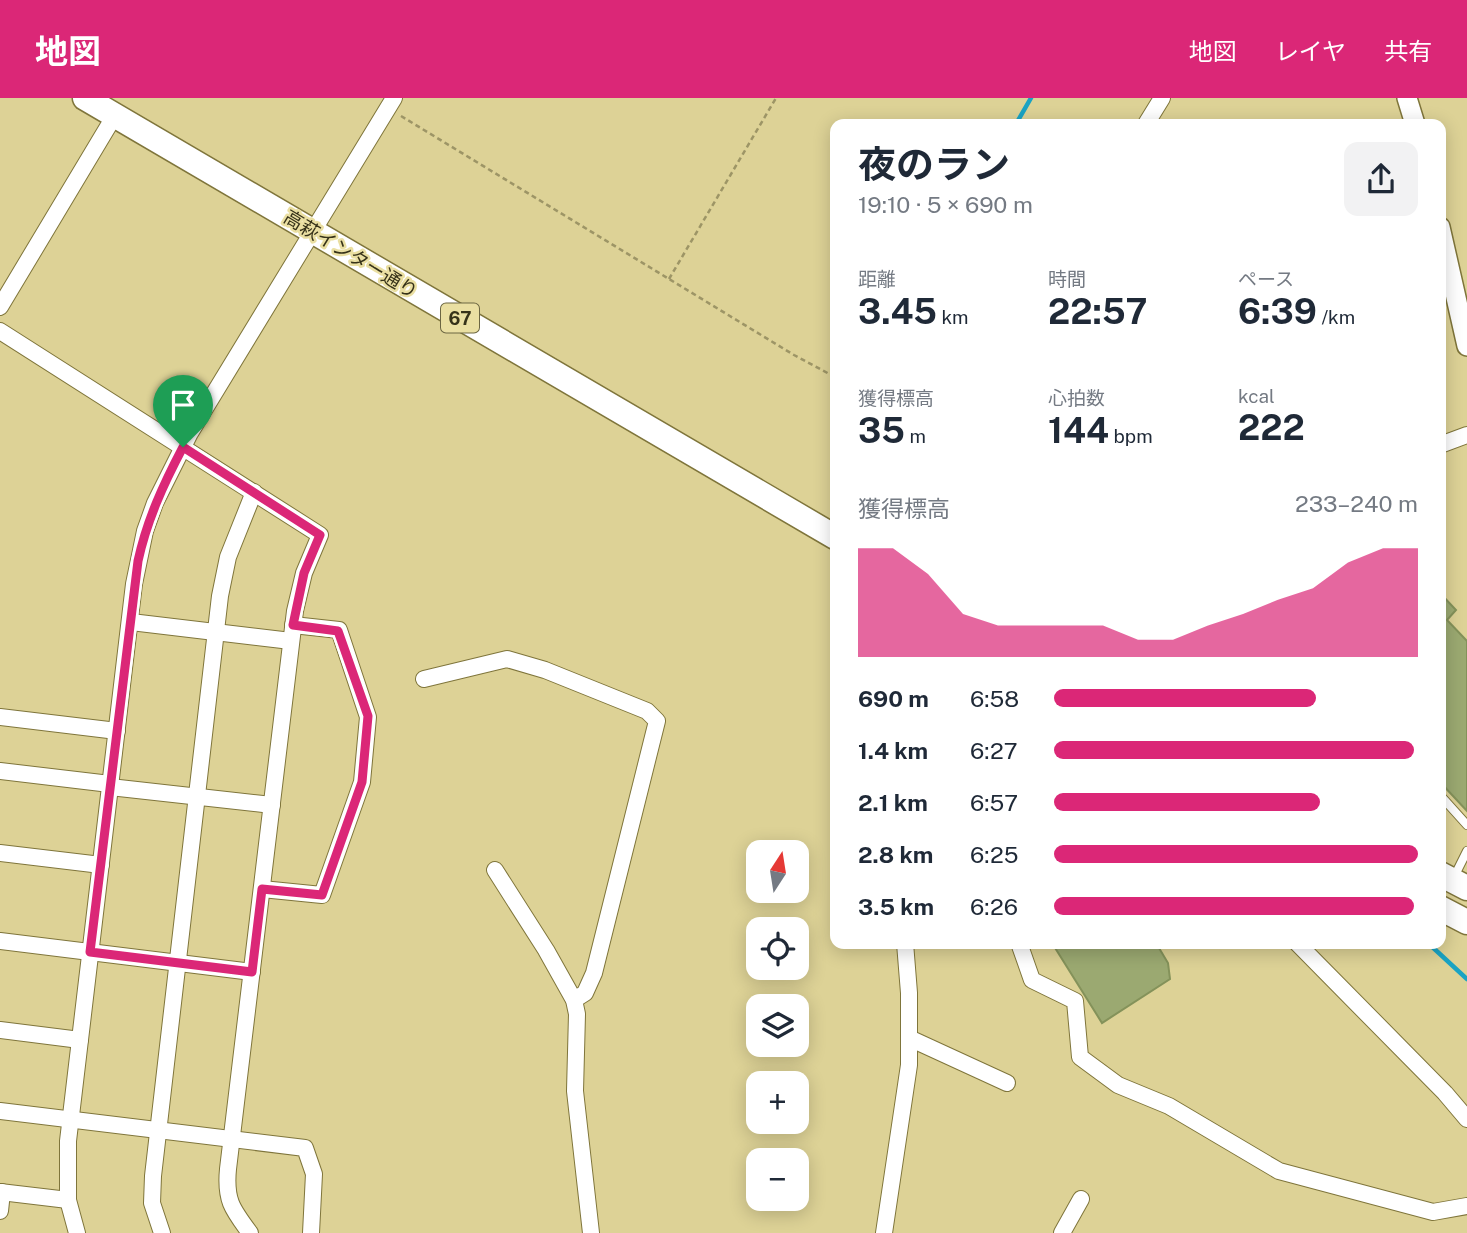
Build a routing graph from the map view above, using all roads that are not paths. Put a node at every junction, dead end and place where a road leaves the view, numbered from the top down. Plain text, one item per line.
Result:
1 (85, 98) edge
2 (1162, 98) edge
3 (1407, 98) edge
4 (391, 103) edge
5 (115, 116) junction
6 (1149, 119) edge
7 (1413, 119) edge
8 (313, 231) junction
9 (1446, 254) edge
10 (0, 307) edge
11 (0, 331) edge
12 (1467, 346) edge
13 (1467, 435) edge
14 (1446, 443) edge
15 (183, 447) junction
16 (254, 492) junction
17 (830, 534) edge
18 (131, 622) junction
19 (216, 631) junction
20 (293, 633) junction
21 (424, 679) dead end
22 (0, 717) edge
23 (117, 731) junction
24 (0, 771) edge
25 (110, 785) junction
26 (198, 796) junction
27 (1446, 802) edge
28 (272, 805) junction
29 (1467, 825) edge
30 (1467, 852) edge
31 (0, 853) edge
32 (101, 865) junction
33 (495, 870) dead end
34 (1450, 883) edge
35 (262, 889) junction
36 (1467, 905) edge
37 (1446, 911) edge
38 (1467, 922) edge
39 (0, 941) edge
40 (905, 949) edge
41 (1021, 949) edge
42 (1303, 949) edge
43 (90, 952) junction
44 (178, 963) junction
45 (252, 972) junction
46 (574, 1000) junction
47 (0, 1030) edge
48 (909, 1038) junction
49 (80, 1040) junction
50 (1007, 1083) dead end
51 (0, 1111) edge
52 (70, 1119) junction
53 (1467, 1119) edge
54 (158, 1130) junction
55 (232, 1139) junction
56 (1, 1192) edge
57 (1081, 1199) dead end
58 (68, 1200) junction
59 (1467, 1206) edge
60 (0, 1212) edge
61 (77, 1233) edge
62 (162, 1233) edge
63 (250, 1233) edge
64 (311, 1233) edge
65 (591, 1233) edge
66 (884, 1233) edge
67 (1062, 1233) edge

1 - 5 main road, 高萩インター通り / 67
2 - 6 street
3 - 7 street
4 - 8 street
5 - 8 main road, 高萩インター通り / 67
5 - 10 street
8 - 15 street
8 - 17 main road, 高萩インター通り / 67
9 - 12 street
11 - 15 street
13 - 14 street
15 - 16 street
15 - 18 street
16 - 19 street
16 - 20 street
18 - 19 street
18 - 23 street
19 - 20 street
19 - 26 street
20 - 28 street
20 - 35 street
21 - 46 street
22 - 23 street
23 - 25 street
24 - 25 street
25 - 26 street
25 - 32 street
26 - 28 street
26 - 44 street
27 - 29 lane
28 - 35 street
30 - 34 lane
31 - 32 street
32 - 43 street
33 - 46 street
34 - 36 main road
35 - 45 street
37 - 38 main road
39 - 43 street
40 - 48 street
41 - 59 street
42 - 53 street
43 - 44 street
43 - 49 street
44 - 45 street
44 - 54 street
45 - 55 street
46 - 65 street
47 - 49 street
48 - 50 street
48 - 66 street
49 - 52 street
51 - 52 street
52 - 54 street
52 - 58 street
54 - 55 street
54 - 62 street
55 - 63 street
55 - 64 street
56 - 58 street
56 - 60 street
57 - 67 street
58 - 61 street

